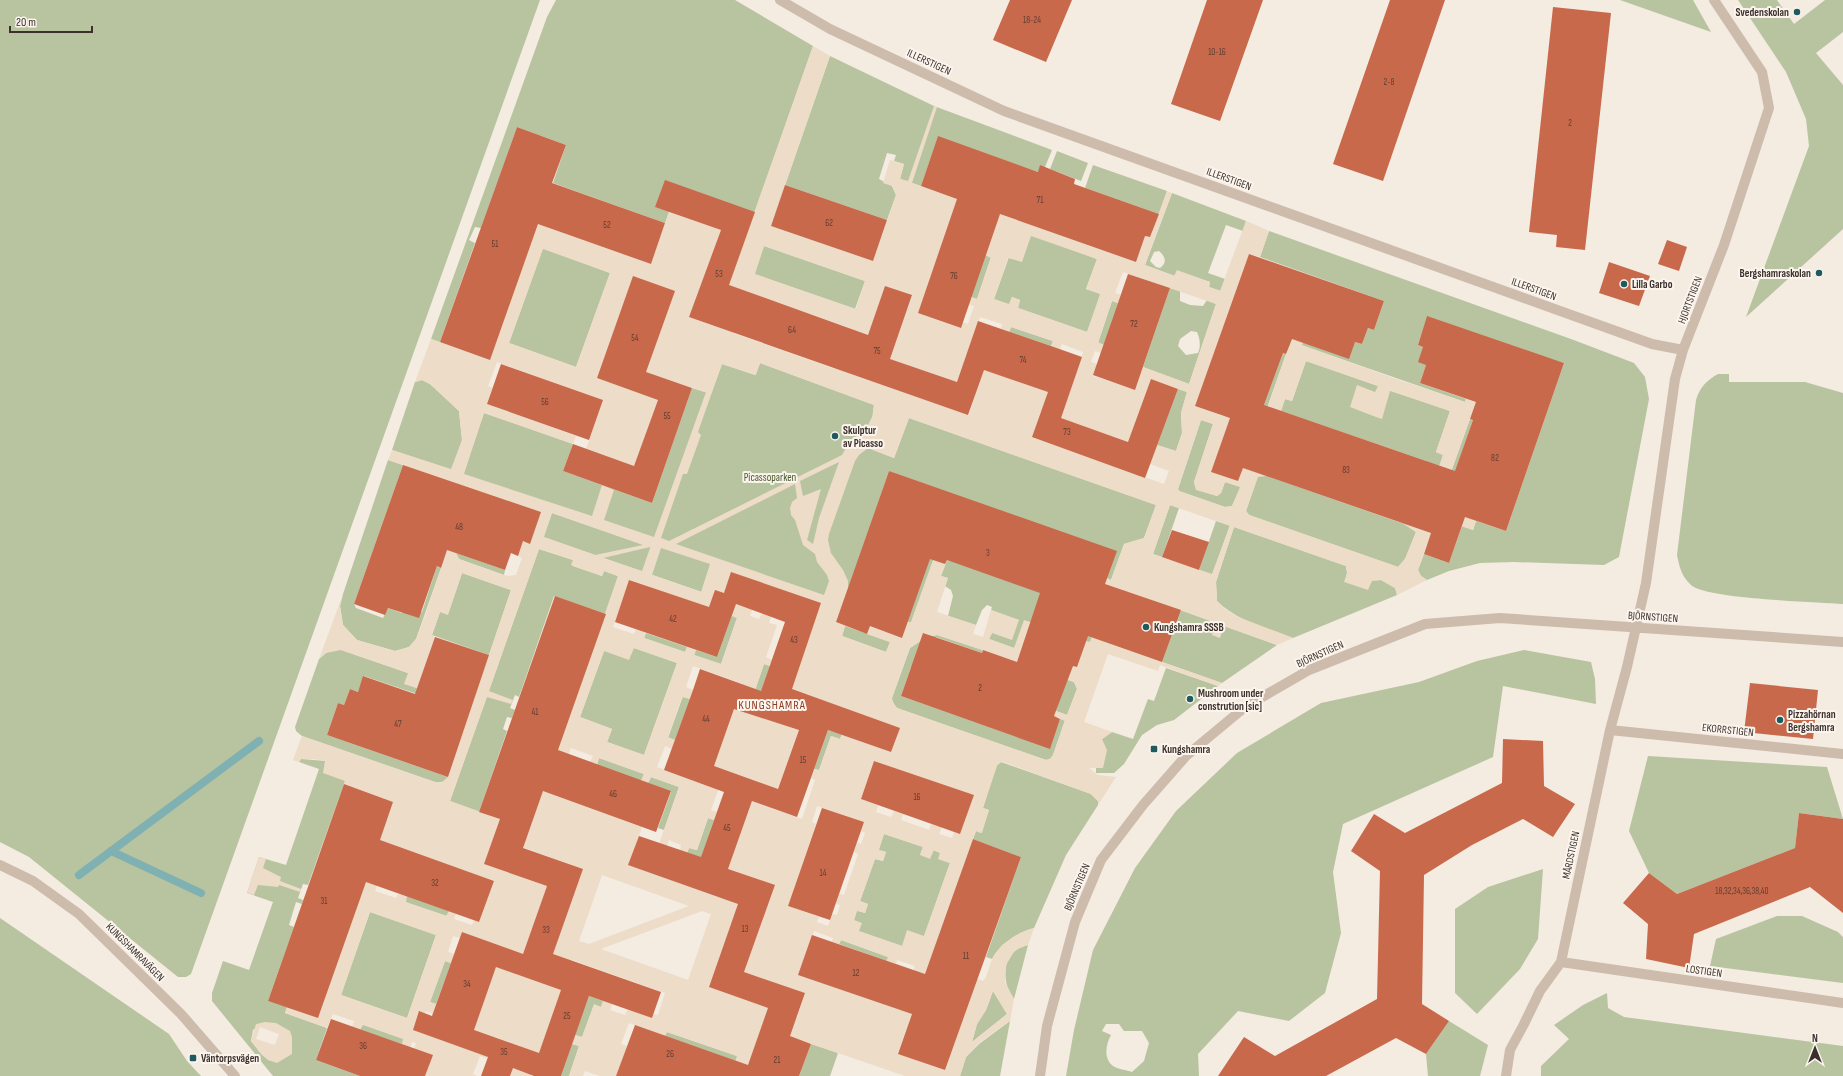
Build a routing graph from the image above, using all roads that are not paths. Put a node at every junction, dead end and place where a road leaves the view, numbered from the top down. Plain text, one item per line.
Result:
1 (780, 0) edge
2 (1714, 0) edge
3 (1683, 350) junction
4 (1636, 628) junction
5 (1843, 642) edge
6 (1610, 730) junction
7 (1843, 754) edge
8 (0, 865) edge
9 (1561, 962) junction
10 (1843, 1003) edge
11 (235, 1076) edge
12 (1040, 1076) edge
13 (1506, 1076) edge

1 - 3 street, ILLERSTIGEN
2 - 3 street, HJORTSTIGEN
3 - 4 street, HJORTSTIGEN
4 - 5 street, BJÖRNSTIGEN
4 - 6 street, MÅRDSTIGEN
4 - 12 street, BJÖRNSTIGEN
6 - 7 street, EKORRSTIGEN
6 - 9 street, MÅRDSTIGEN
8 - 11 street, KUNGSHAMRAVÄGEN
9 - 10 street, LOSTIGEN
9 - 13 street, MÅRDSTIGEN

